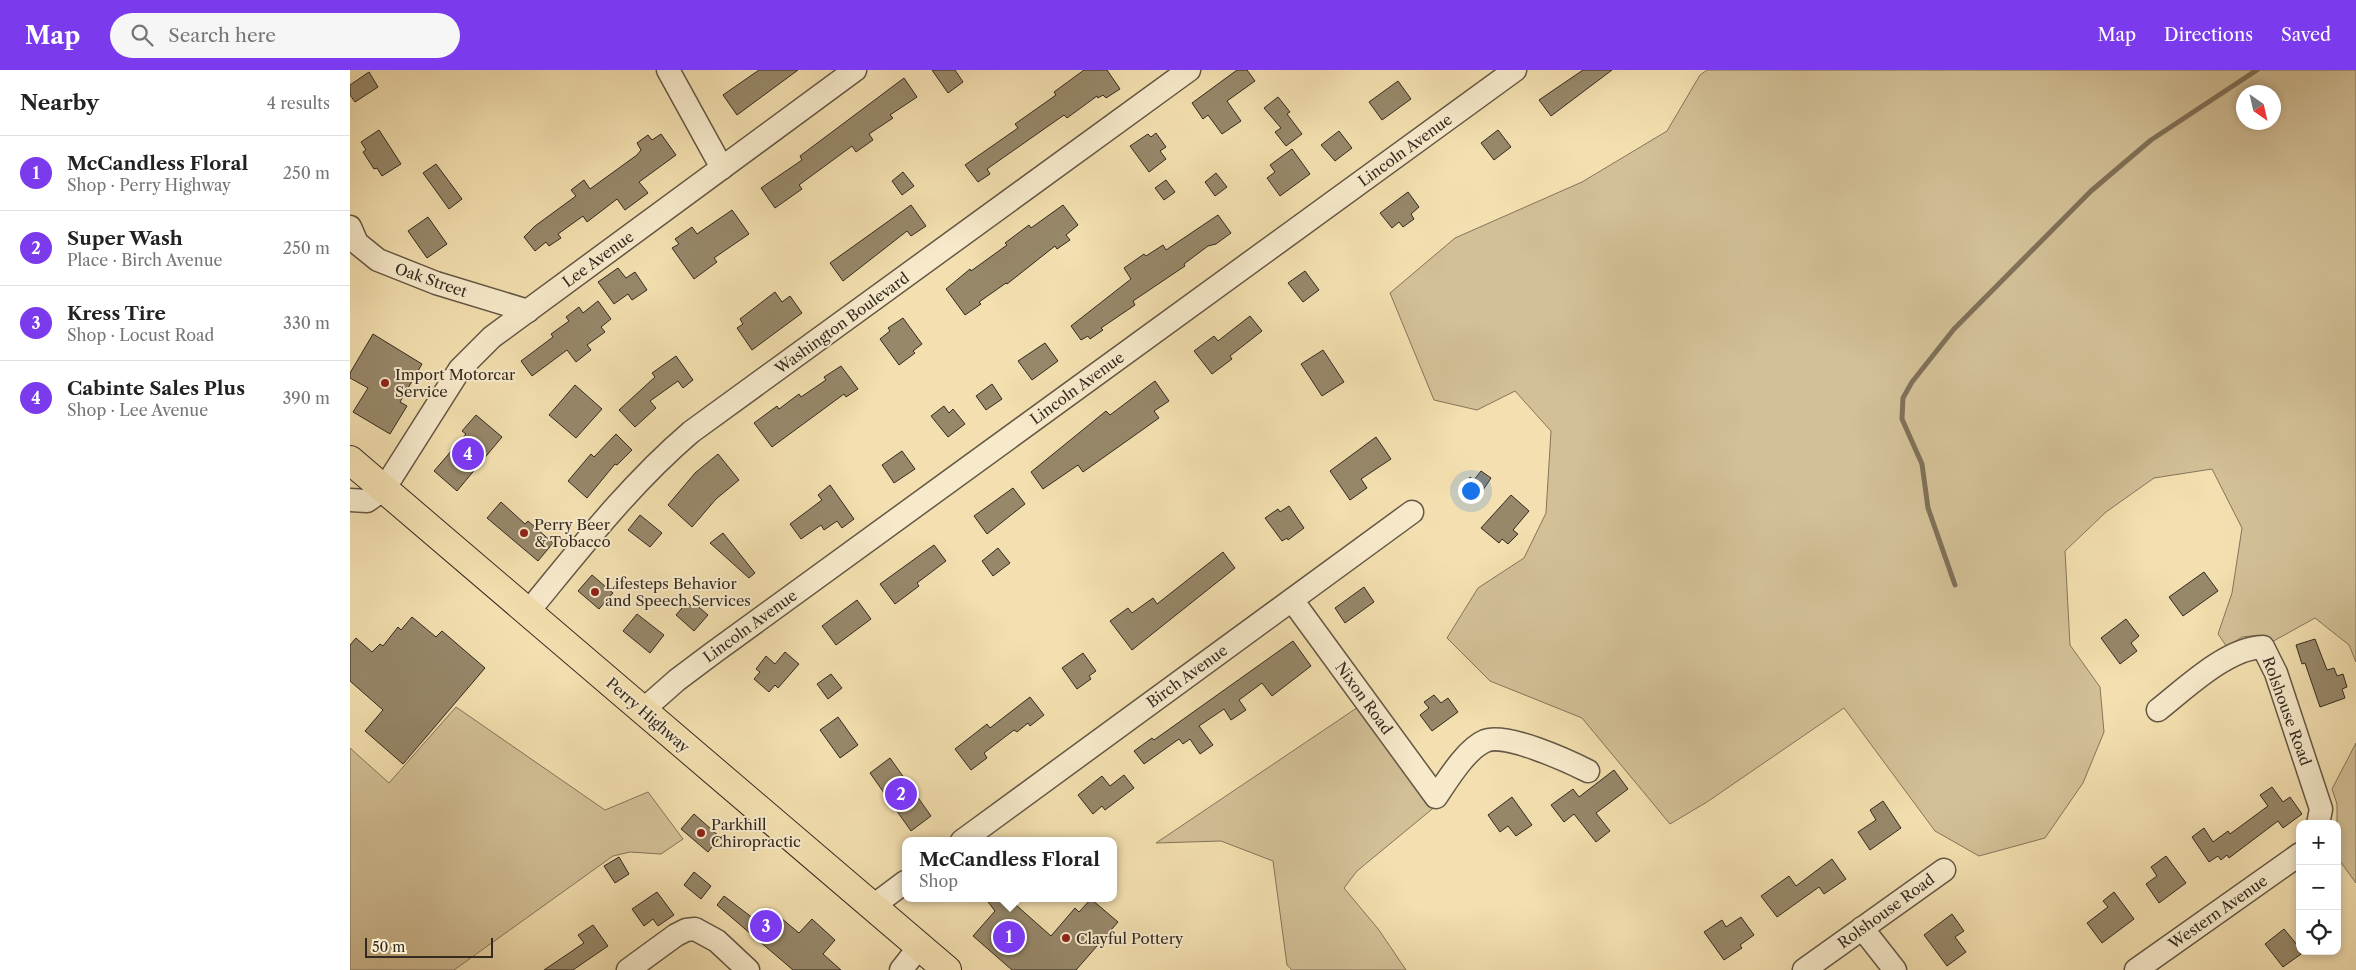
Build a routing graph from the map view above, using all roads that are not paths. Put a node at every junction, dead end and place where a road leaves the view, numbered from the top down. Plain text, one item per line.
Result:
1 (668, 70) edge
2 (855, 70) edge
3 (1189, 70) edge
4 (1515, 70) edge
5 (722, 168) junction
6 (350, 227) edge
7 (528, 311) junction
8 (350, 460) edge
9 (384, 489) junction
10 (353, 503) edge
11 (1412, 512) dead end
12 (1292, 600) junction
13 (528, 612) junction
14 (643, 710) junction
15 (2158, 710) dead end
16 (1588, 771) dead end
17 (2320, 816) edge
18 (967, 837) edge
19 (2296, 857) edge
20 (1944, 870) dead end
21 (902, 884) edge
22 (873, 906) junction
23 (1862, 928) junction
24 (919, 947) junction
25 (628, 970) edge
26 (748, 970) edge
27 (901, 970) edge
28 (947, 970) edge
29 (1804, 970) edge
30 (1895, 970) edge
31 (2136, 970) edge

1 - 5 street
2 - 5 street, Lee Avenue
3 - 13 street, Washington Boulevard
4 - 14 street, Lincoln Avenue
5 - 7 street, Lee Avenue
6 - 7 street, Oak Street
7 - 9 street, Lee Avenue
8 - 9 main road, Perry Highway
9 - 10 street
9 - 13 main road, Perry Highway
11 - 12 street, Birch Avenue
12 - 16 street, Nixon Road
12 - 18 street, Birch Avenue
13 - 14 main road, Perry Highway
14 - 22 main road, Perry Highway
15 - 17 street, Rolshouse Road
19 - 31 street, Western Avenue
20 - 23 street, Rolshouse Road
21 - 22 street
22 - 24 main road, Perry Highway
23 - 29 street, Rolshouse Road
23 - 30 street
24 - 27 street
24 - 28 main road, Perry Highway
25 - 26 street

